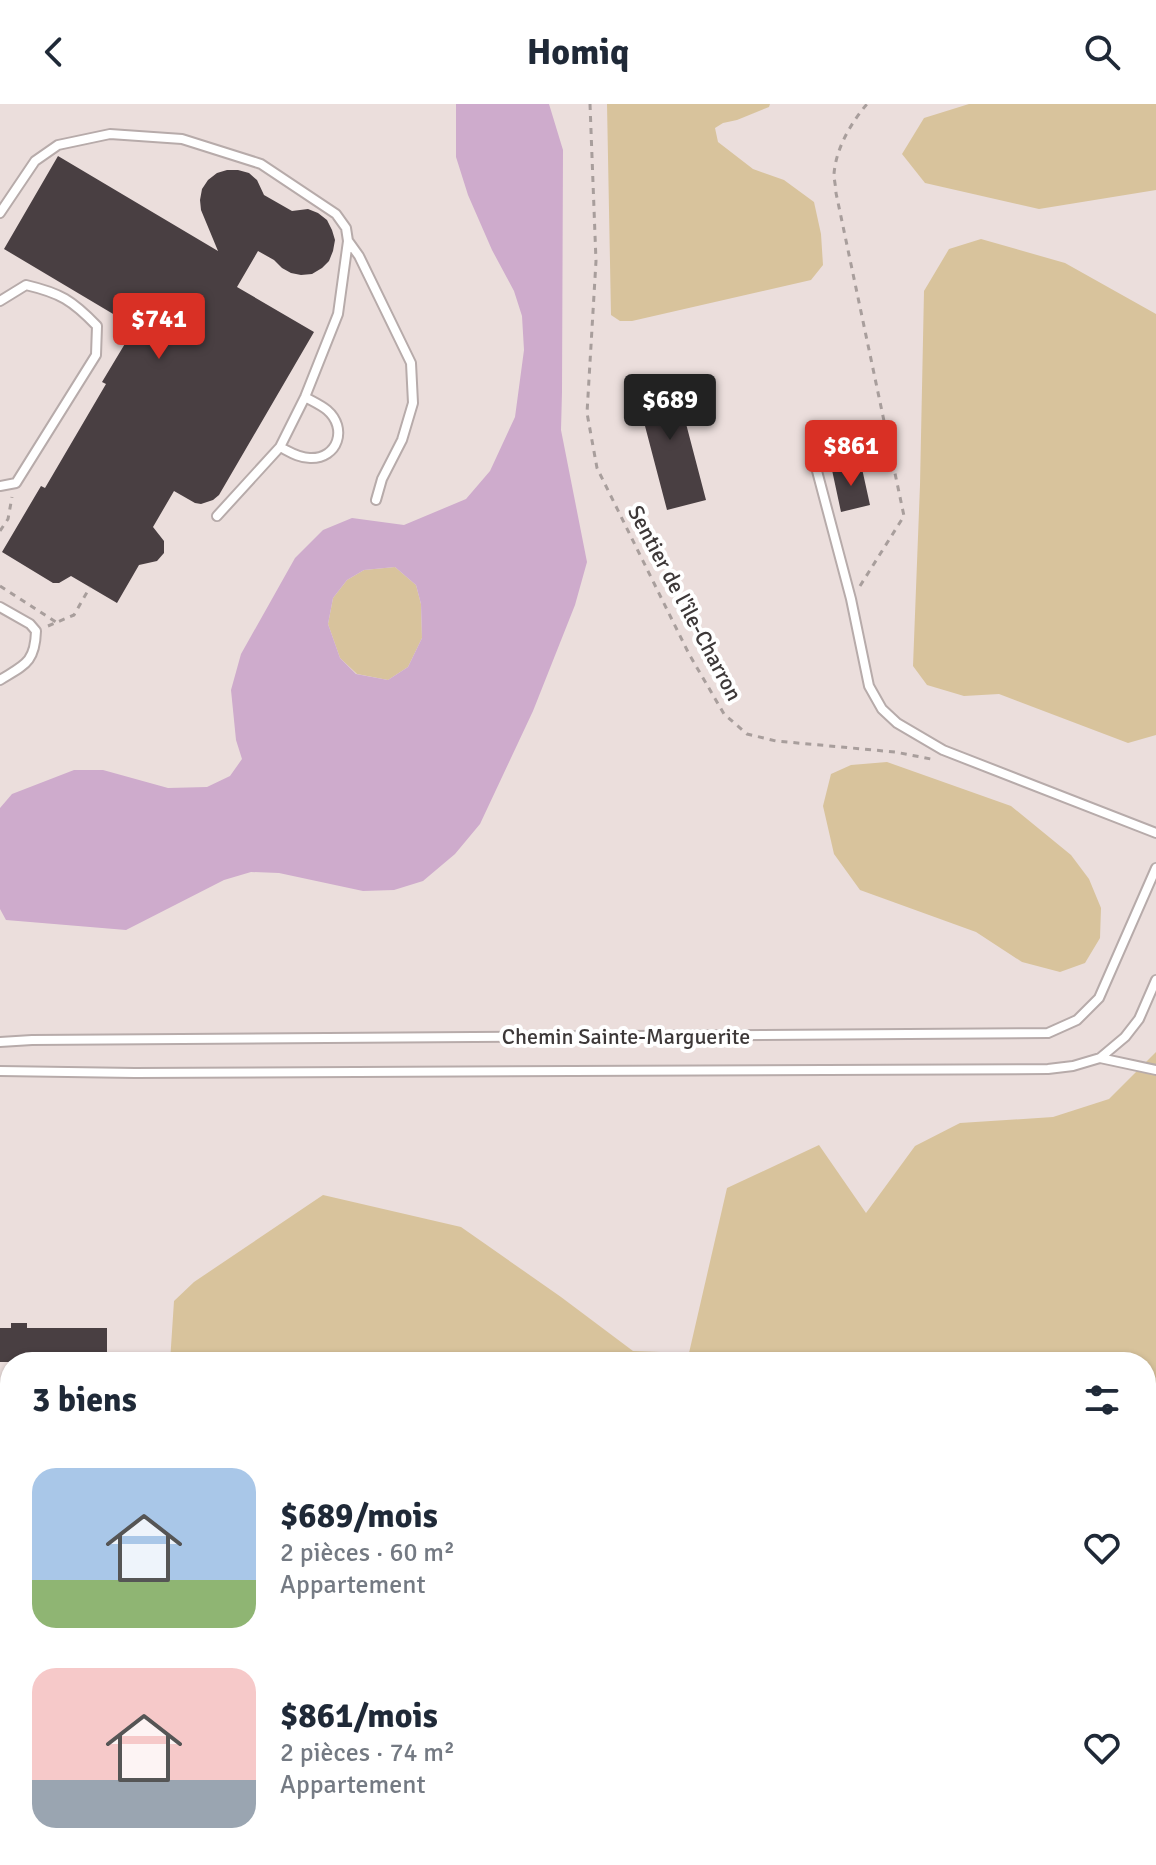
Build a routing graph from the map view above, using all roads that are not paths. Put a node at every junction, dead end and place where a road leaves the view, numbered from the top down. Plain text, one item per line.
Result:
1 (0, 213) edge
2 (348, 241) junction
3 (0, 301) edge
4 (305, 397) junction
5 (280, 447) junction
6 (817, 471) dead end
7 (0, 486) edge
8 (376, 500) dead end
9 (217, 516) dead end
10 (0, 607) edge
11 (0, 680) edge
12 (1156, 833) edge
13 (1156, 868) edge
14 (1156, 980) edge
15 (0, 1042) edge
16 (1100, 1058) junction
17 (1156, 1070) edge
18 (0, 1071) edge

1 - 2 lane
2 - 4 lane
2 - 8 lane
3 - 7 lane
4 - 5 lane
4 - 5 lane
5 - 9 lane
6 - 12 lane
10 - 11 lane
13 - 15 lane, Chemin Sainte-Marguerite
14 - 16 lane, Chemin Sainte-Marguerite
16 - 17 lane
16 - 18 lane, Chemin Sainte-Marguerite

